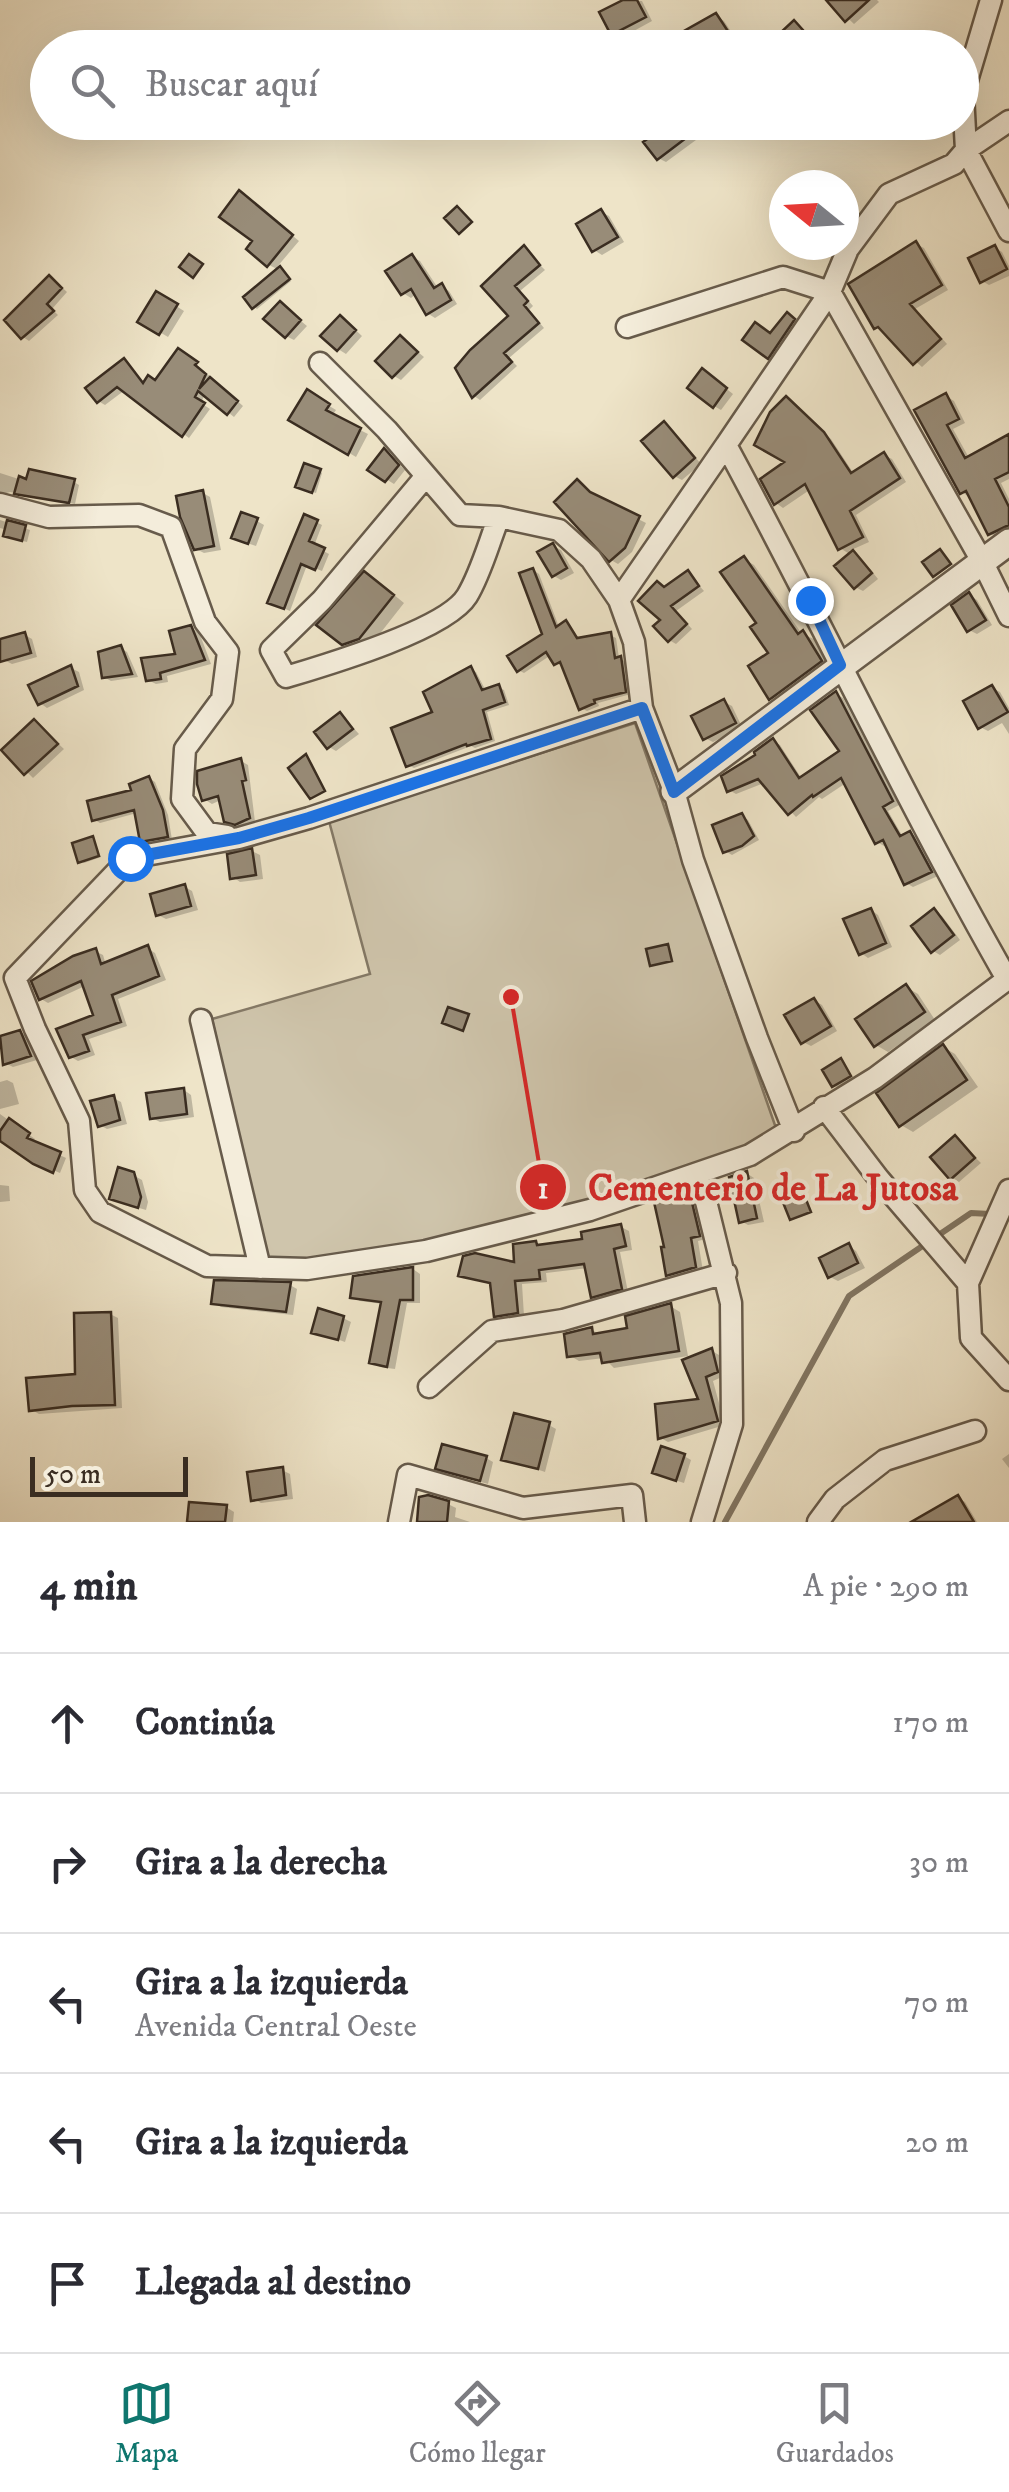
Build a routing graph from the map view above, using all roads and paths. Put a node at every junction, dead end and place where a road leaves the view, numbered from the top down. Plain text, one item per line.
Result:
1 (991, 0) edge
2 (979, 40) edge
3 (1009, 120) edge
4 (965, 140) edge
5 (966, 150) junction
6 (1009, 231) edge
7 (830, 292) junction
8 (628, 327) dead end
9 (320, 363) dead end
10 (726, 445) junction
11 (426, 476) junction
12 (0, 504) edge
13 (499, 517) junction
14 (1009, 542) edge
15 (983, 564) junction
16 (619, 600) junction
17 (1009, 616) edge
18 (840, 665) junction
19 (642, 708) junction
20 (674, 792) junction
21 (239, 838) junction
22 (1008, 978) edge
23 (201, 1020) dead end
24 (824, 1108) junction
25 (794, 1131) junction
26 (699, 1173) junction
27 (1009, 1190) edge
28 (260, 1268) junction
29 (726, 1273) junction
30 (968, 1283) junction
31 (1009, 1380) edge
32 (429, 1387) dead end
33 (975, 1431) dead end
34 (399, 1522) edge
35 (635, 1522) edge
36 (702, 1522) edge
37 (818, 1522) edge

1 - 2 street
3 - 5 street
4 - 5 street
5 - 6 street
5 - 7 street
7 - 8 street
7 - 10 street
7 - 15 street
9 - 11 street
10 - 16 street
10 - 18 street
11 - 13 street
11 - 13 street
12 - 21 street
13 - 16 street
14 - 15 street
15 - 17 street
15 - 18 street
16 - 19 street
18 - 20 street
18 - 22 street
19 - 20 street
19 - 21 street
20 - 25 street
21 - 28 street
22 - 24 street
23 - 28 street
24 - 25 street
24 - 30 street
25 - 26 street
26 - 28 street
26 - 29 street
27 - 30 street
29 - 32 street
29 - 36 street
30 - 31 street
33 - 37 street
34 - 35 street

